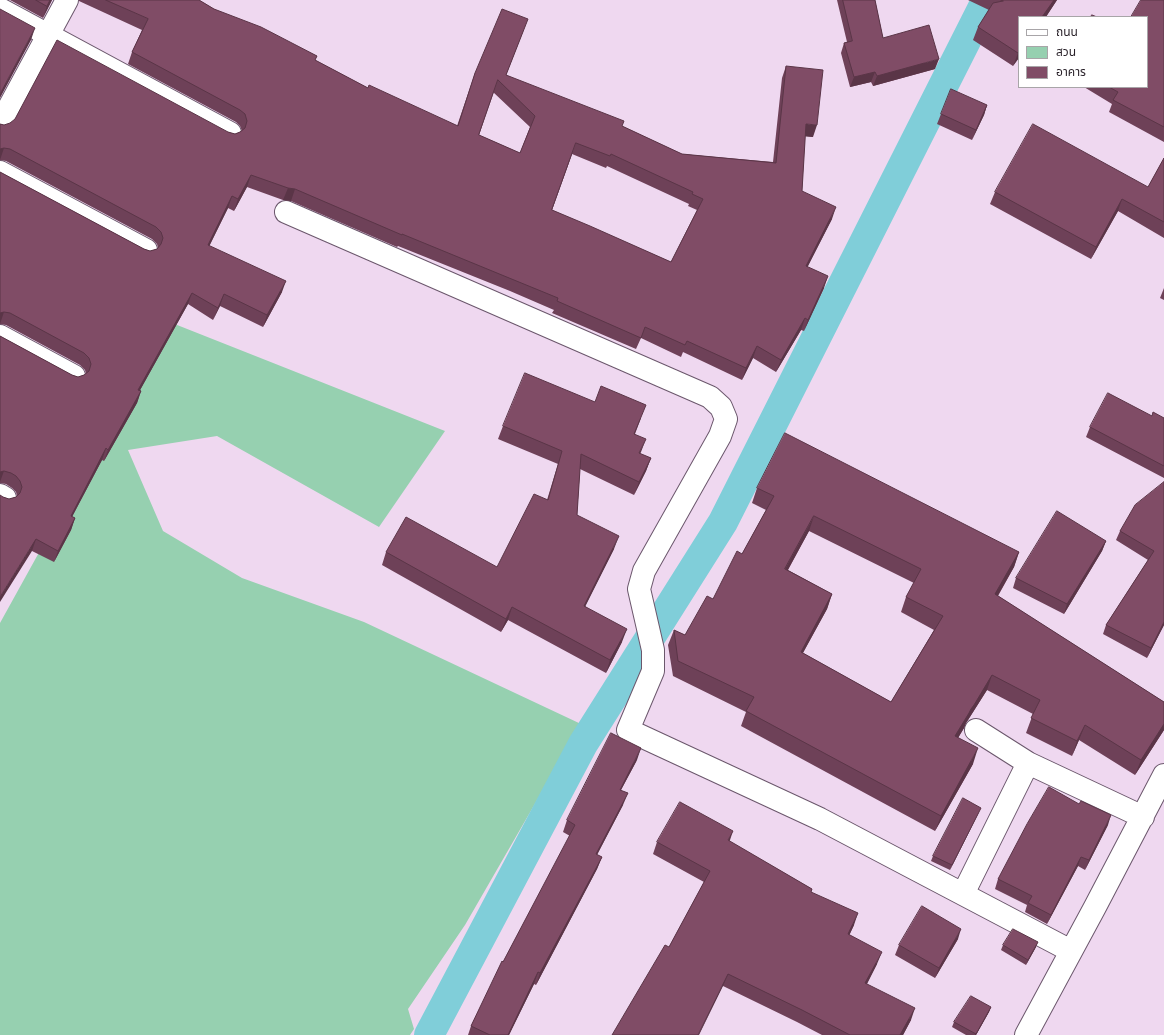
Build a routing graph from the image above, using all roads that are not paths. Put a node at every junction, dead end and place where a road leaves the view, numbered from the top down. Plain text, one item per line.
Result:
1 (67, 0) edge
2 (0, 9) edge
3 (48, 35) junction
4 (0, 124) edge
5 (230, 133) edge
6 (0, 172) edge
7 (286, 212) dead end
8 (146, 250) edge
9 (0, 336) edge
10 (74, 376) edge
11 (976, 730) dead end
12 (1028, 763) junction
13 (1164, 775) edge
14 (1142, 817) junction
15 (963, 894) junction
16 (1071, 951) junction
17 (1026, 1035) edge

1 - 3 street
2 - 3 street
3 - 4 street
3 - 5 street
6 - 8 street
7 - 15 street
9 - 10 street
11 - 12 street
12 - 14 street
12 - 15 street
13 - 14 street
14 - 16 street
15 - 16 street
16 - 17 street

